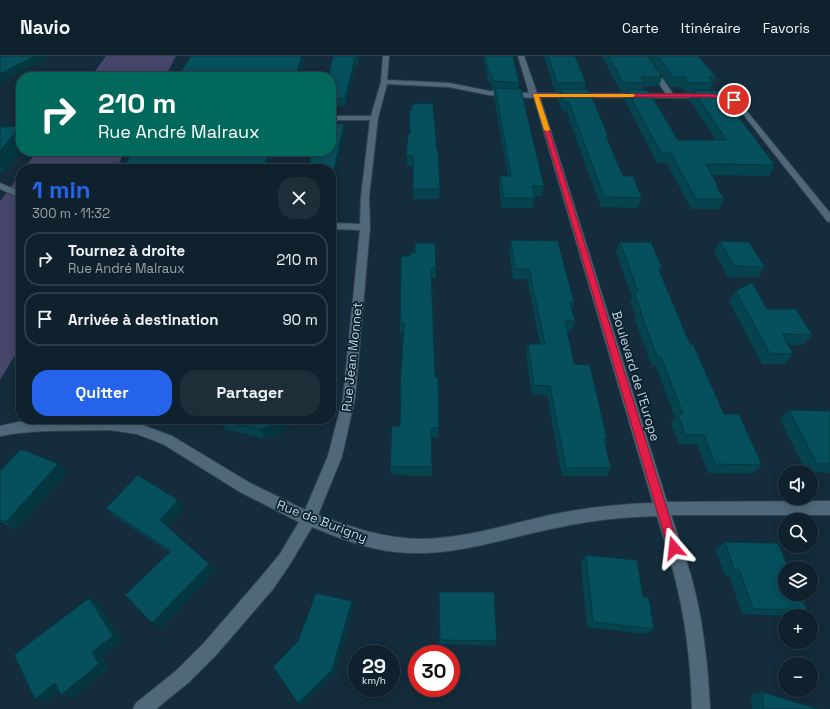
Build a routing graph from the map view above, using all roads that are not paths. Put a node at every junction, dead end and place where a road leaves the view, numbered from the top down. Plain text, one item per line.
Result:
1 (386, 56) edge
2 (522, 56) edge
3 (644, 56) edge
4 (384, 82) junction
5 (535, 95) junction
6 (670, 96) junction
7 (336, 118) edge
8 (374, 118) junction
9 (0, 186) edge
10 (16, 193) edge
11 (830, 219) edge
12 (336, 226) edge
13 (365, 226) junction
14 (0, 431) edge
15 (661, 508) junction
16 (830, 508) edge
17 (309, 519) junction
18 (142, 709) edge
19 (701, 709) edge

1 - 4 street, Rue Jean Monnet
2 - 5 street, Boulevard de l'Europe
3 - 6 street
4 - 5 street
4 - 8 street, Rue Jean Monnet
5 - 6 street
5 - 15 street, Boulevard de l'Europe
6 - 11 street
7 - 8 street
8 - 13 street, Rue Jean Monnet
9 - 10 street
12 - 13 street
13 - 17 street, Rue Jean Monnet
14 - 17 street, Rue de Burigny
15 - 16 street, Rue de Burigny
15 - 17 street, Rue de Burigny
15 - 19 street, Boulevard de l'Europe
17 - 18 street, Rue Jean Monnet

